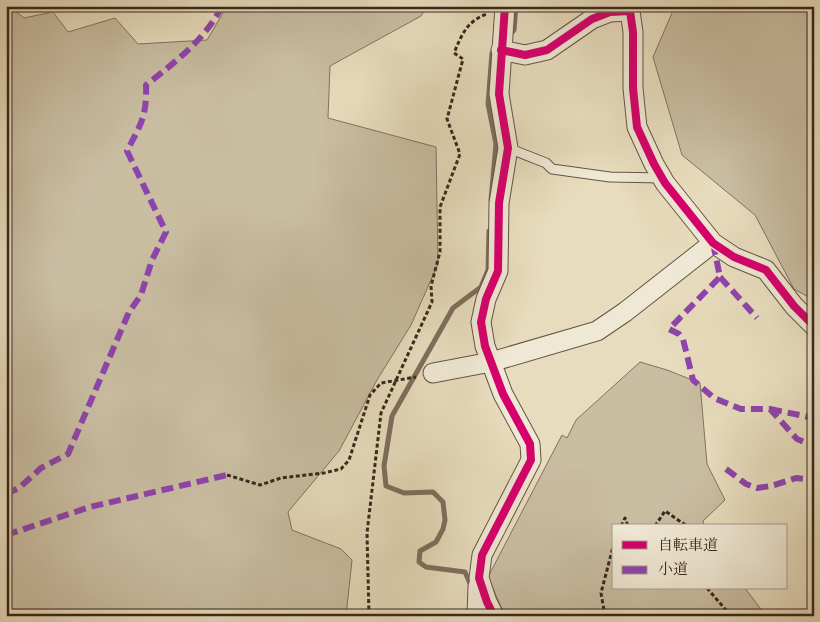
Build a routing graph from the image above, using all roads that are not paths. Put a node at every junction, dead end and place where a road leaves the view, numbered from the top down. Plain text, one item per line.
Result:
1 (505, 7) edge
2 (631, 9) edge
3 (501, 50) junction
4 (508, 148) junction
5 (662, 178) junction
6 (713, 244) junction
7 (814, 326) edge
8 (491, 362) junction
9 (434, 373) dead end
10 (479, 578) junction
11 (477, 616) edge
12 (494, 616) edge

1 - 3 street
2 - 3 street
2 - 5 street
3 - 4 street
4 - 5 lane
4 - 8 street
5 - 6 street
6 - 7 street
6 - 8 street
8 - 9 street
8 - 10 street
10 - 11 street
10 - 12 street

